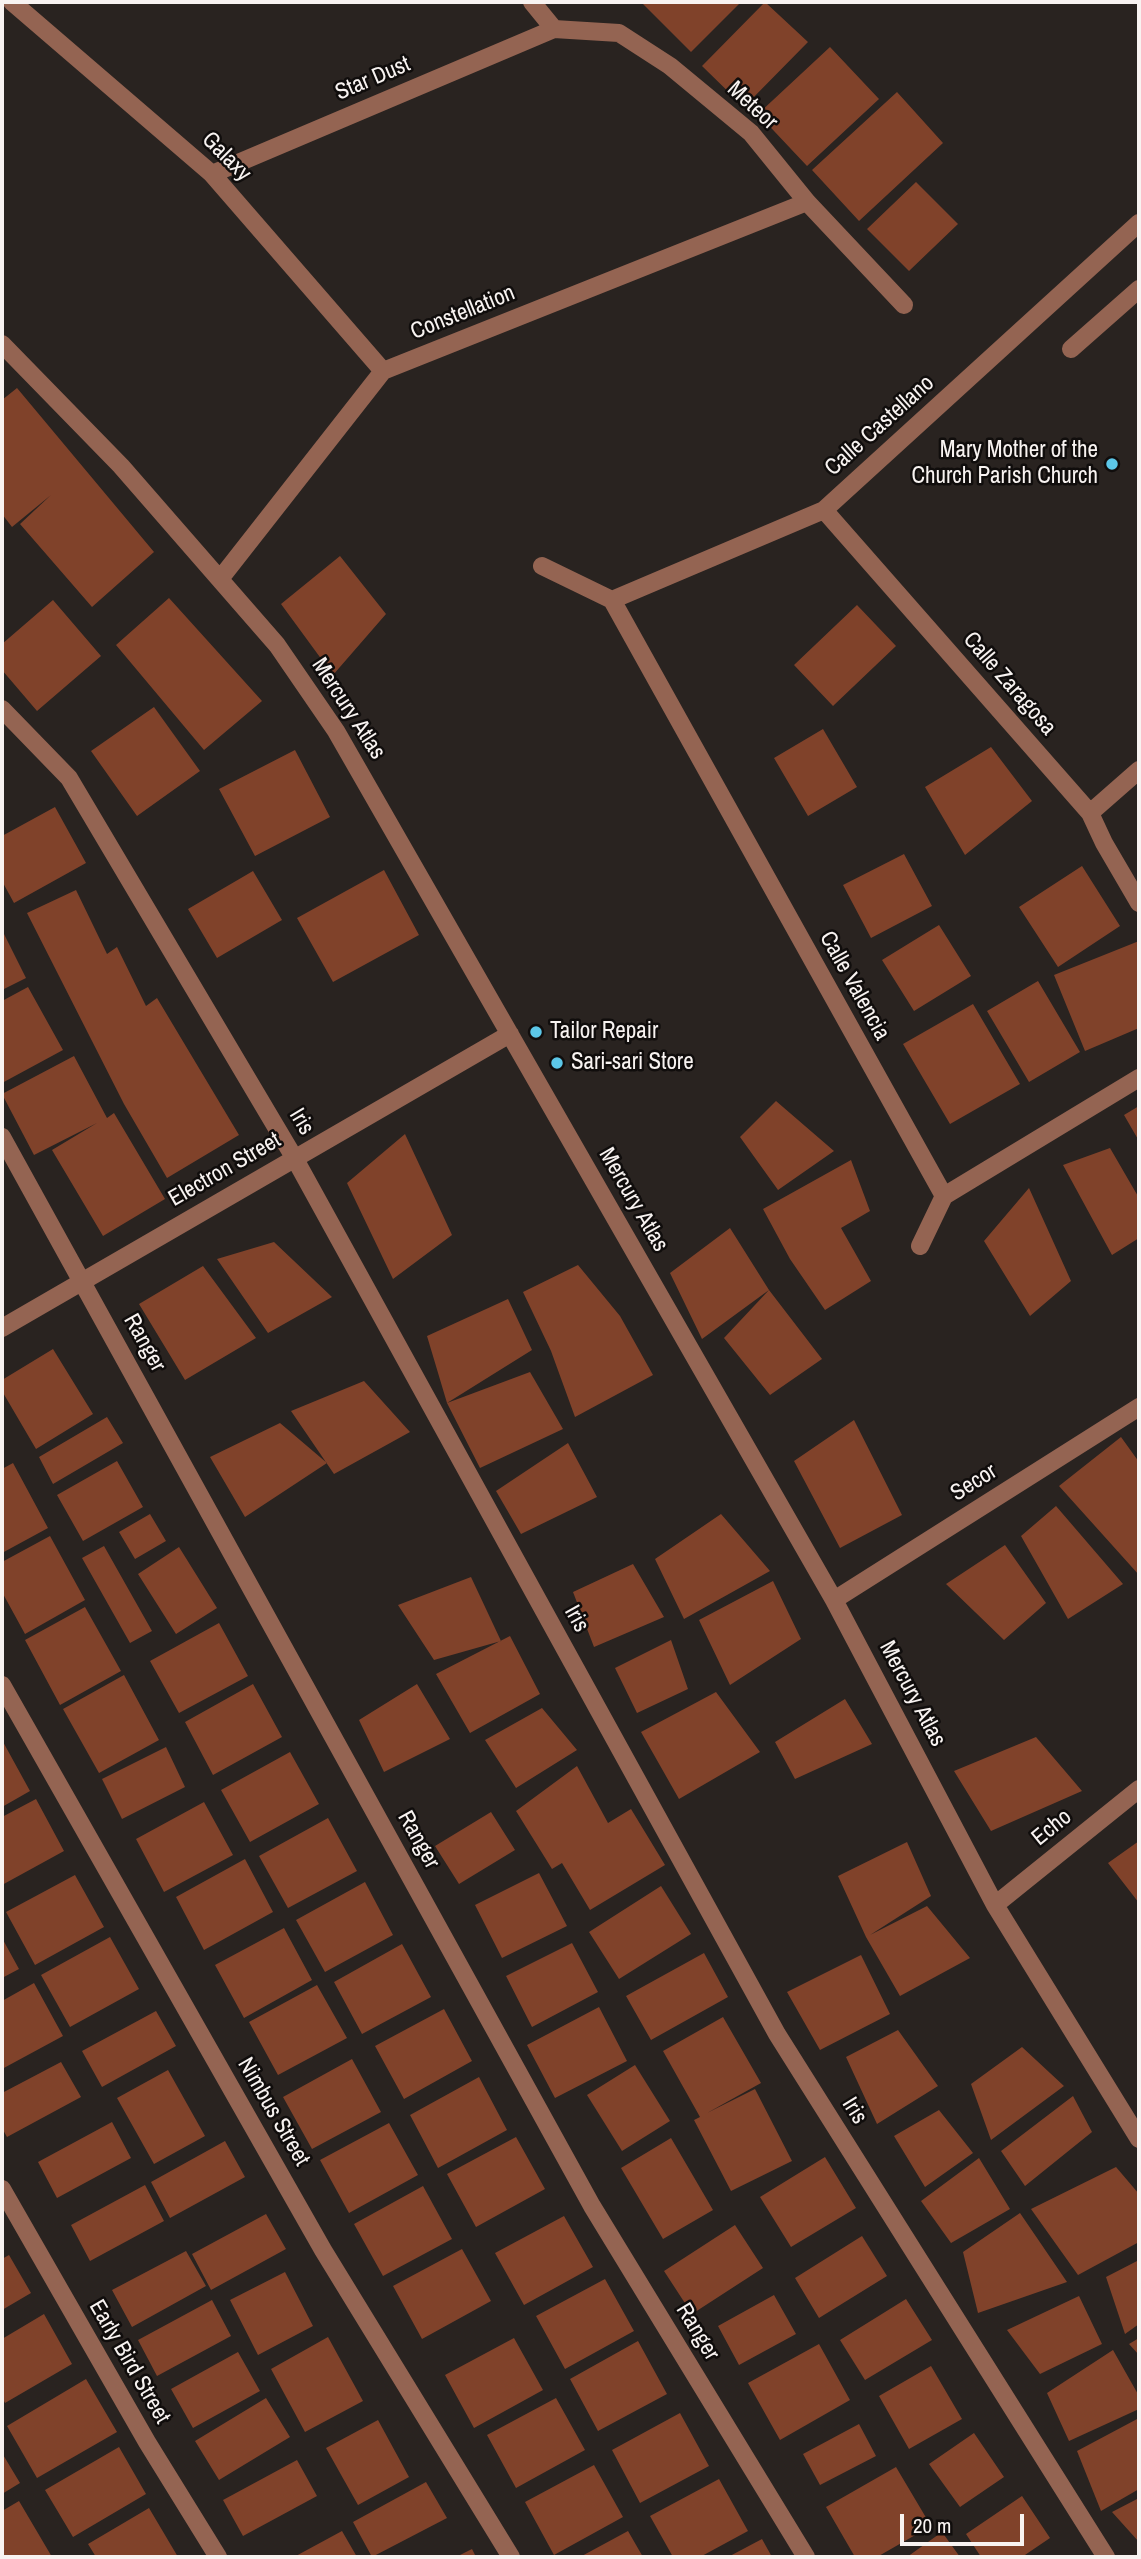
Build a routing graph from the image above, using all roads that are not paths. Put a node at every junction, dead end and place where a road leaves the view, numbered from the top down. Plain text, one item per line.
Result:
1 (12, 2) edge
2 (531, 2) edge
3 (554, 29) junction
4 (212, 174) junction
5 (807, 202) junction
6 (1139, 223) edge
7 (1139, 289) edge
8 (904, 305) dead end
9 (2, 344) edge
10 (1071, 349) dead end
11 (383, 371) junction
12 (824, 510) junction
13 (542, 566) dead end
14 (220, 579) junction
15 (612, 600) junction
16 (2, 709) edge
17 (1139, 770) edge
18 (1090, 813) junction
19 (1139, 903) edge
20 (510, 1034) junction
21 (1139, 1078) edge
22 (2, 1137) edge
23 (295, 1158) junction
24 (944, 1196) junction
25 (920, 1246) dead end
26 (82, 1282) junction
27 (2, 1328) edge
28 (1139, 1407) edge
29 (834, 1600) junction
30 (2, 1685) edge
31 (1139, 1789) edge
32 (995, 1905) junction
33 (1139, 2139) edge
34 (2, 2189) edge
35 (218, 2557) edge
36 (511, 2557) edge
37 (806, 2557) edge
38 (1106, 2557) edge

1 - 4 street, Galaxy
2 - 3 street
3 - 4 street, Star Dust
3 - 5 street, Meteor
4 - 11 street, Galaxy
5 - 8 street, Meteor
5 - 11 street, Constellation
6 - 12 street, Calle Castellano
7 - 10 street
9 - 14 street, Mercury Atlas
11 - 14 street
12 - 15 street, Calle Castellano
12 - 18 street, Calle Zaragosa
13 - 15 street
14 - 20 street, Mercury Atlas
15 - 24 street, Calle Valencia
16 - 23 street, Iris
17 - 18 street
18 - 19 street, Calle Zaragosa
20 - 23 street, Electron Street
20 - 29 street, Mercury Atlas
21 - 24 street
22 - 26 street, Ranger
23 - 26 street, Electron Street
23 - 38 street, Iris
24 - 25 street
26 - 27 street, Electron Street
26 - 37 street, Ranger
28 - 29 street, Secor
29 - 32 street, Mercury Atlas
30 - 36 street, Nimbus Street
31 - 32 street, Echo
32 - 33 street, Mercury Atlas
34 - 35 street, Early Bird Street

